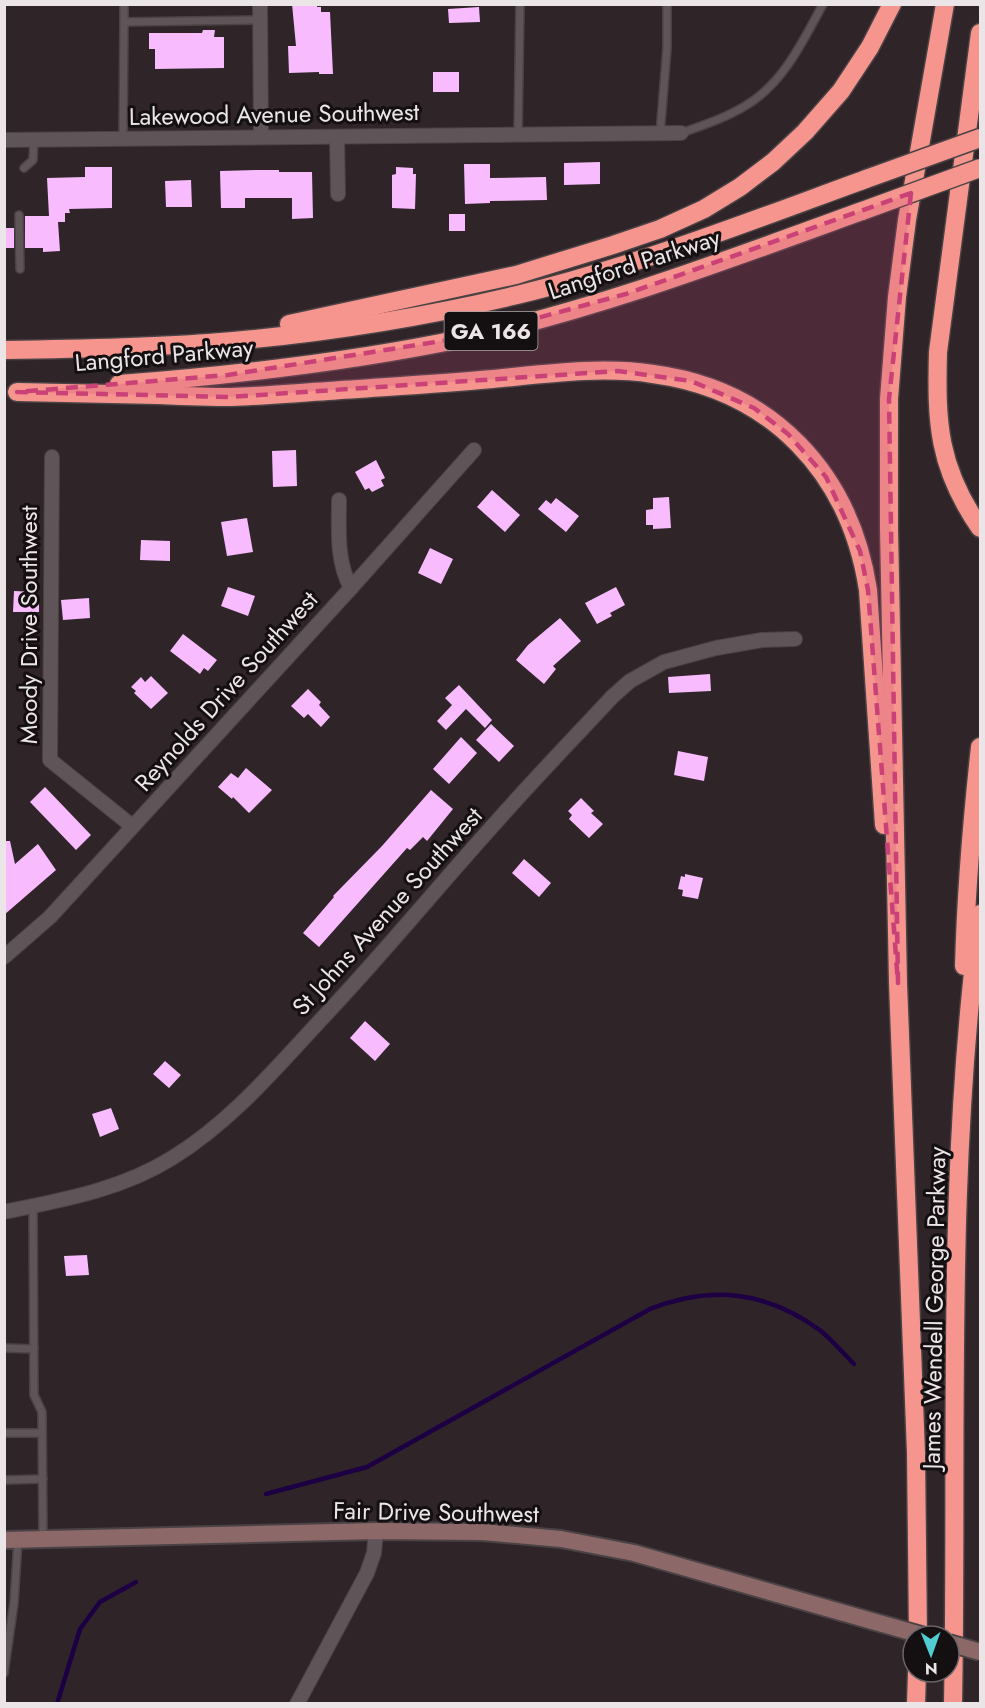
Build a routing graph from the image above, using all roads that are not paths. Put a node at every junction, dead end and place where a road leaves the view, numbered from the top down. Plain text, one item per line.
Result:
1 (124, 4) edge
2 (260, 4) edge
3 (520, 4) edge
4 (667, 4) edge
5 (823, 4) edge
6 (892, 4) edge
7 (945, 4) edge
8 (260, 21) junction
9 (124, 22) junction
10 (981, 33) edge
11 (681, 133) joint
12 (518, 134) junction
13 (660, 134) junction
14 (338, 136) junction
15 (261, 137) junction
16 (123, 138) junction
17 (981, 138) edge
18 (34, 139) junction
19 (4, 140) edge
20 (24, 168) dead end
21 (981, 168) edge
22 (338, 194) dead end
23 (19, 215) dead end
24 (20, 269) dead end
25 (208, 343) junction
26 (4, 350) edge
27 (11, 392) edge
28 (474, 450) dead end
29 (52, 457) dead end
30 (339, 500) dead end
31 (981, 528) edge
32 (351, 588) junction
33 (795, 639) dead end
34 (981, 747) edge
35 (132, 826) junction
36 (981, 914) edge
37 (4, 957) edge
38 (898, 983) junction
39 (960, 1153) junction
40 (33, 1206) junction
41 (4, 1212) edge
42 (4, 1348) edge
43 (34, 1349) junction
44 (4, 1433) edge
45 (42, 1433) junction
46 (43, 1479) junction
47 (4, 1480) edge
48 (376, 1531) junction
49 (44, 1539) junction
50 (11, 1540) edge
51 (918, 1624) edge
52 (901, 1629) edge
53 (961, 1646) edge
54 (981, 1652) edge
55 (4, 1673) edge
56 (917, 1684) edge
57 (297, 1704) edge
58 (916, 1704) edge
59 (953, 1704) edge

1 - 9 lane
2 - 8 street
3 - 12 lane
4 - 13 lane
5 - 11 lane
6 - 25 highway
7 - 38 highway
8 - 9 lane
8 - 15 street
9 - 16 lane
10 - 31 highway
11 - 13 street
12 - 13 street, Lakewood Avenue Southwest
12 - 14 street, Lakewood Avenue Southwest
14 - 15 street, Lakewood Avenue Southwest
14 - 22 street
15 - 16 street, Lakewood Avenue Southwest
16 - 18 street, Lakewood Avenue Southwest
17 - 25 highway, Langford Parkway / GA 166, bridge
18 - 19 street, Lakewood Avenue Southwest
18 - 20 lane
21 - 27 highway, Langford Parkway / GA 166, bridge
23 - 24 lane
25 - 26 highway, Langford Parkway / GA 166
27 - 38 highway
28 - 32 street, Reynolds Drive Southwest
29 - 35 street, Moody Drive Southwest
30 - 32 street
32 - 35 street, Reynolds Drive Southwest
33 - 40 street, St Johns Avenue Southwest
34 - 39 highway
35 - 37 street, Reynolds Drive Southwest
36 - 39 highway, James Wendell George Parkway
38 - 51 highway
39 - 59 highway, James Wendell George Parkway
40 - 41 street, St Johns Avenue Southwest
40 - 43 lane
42 - 43 lane
43 - 45 lane
44 - 45 lane
45 - 46 lane
46 - 47 lane
46 - 49 lane
48 - 49 main road, Fair Drive Southwest
48 - 52 main road, Fair Drive Southwest, bridge
48 - 57 street
49 - 50 main road, Fair Drive Southwest
50 - 55 lane
53 - 54 main road, bridge
56 - 58 highway

